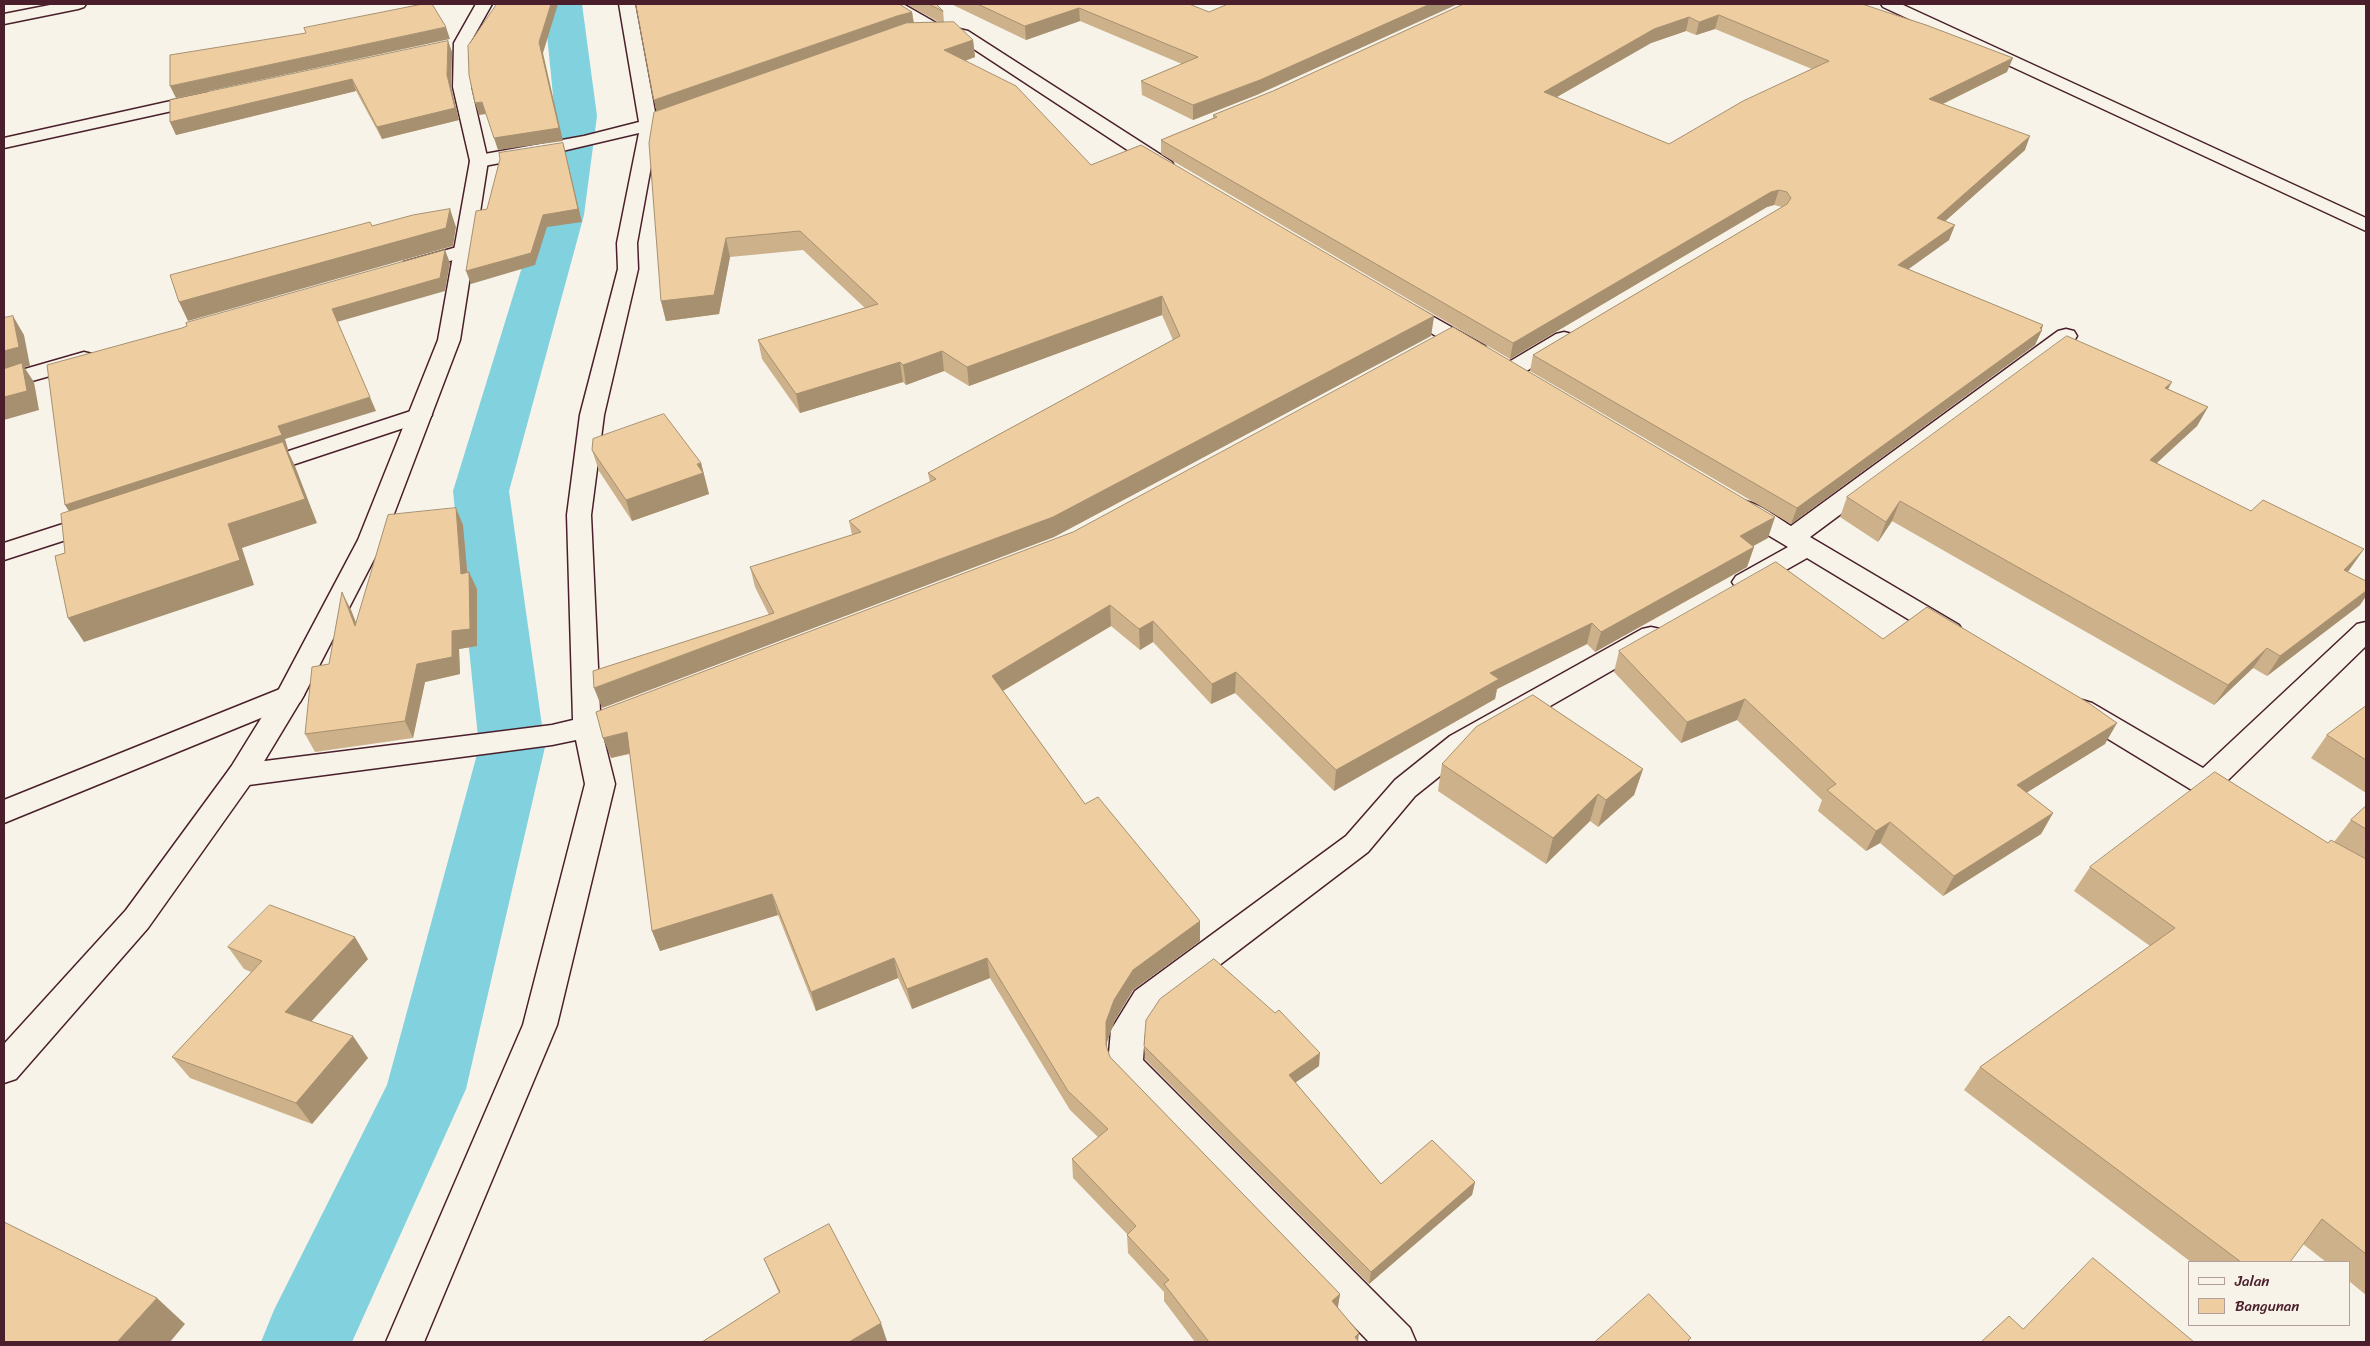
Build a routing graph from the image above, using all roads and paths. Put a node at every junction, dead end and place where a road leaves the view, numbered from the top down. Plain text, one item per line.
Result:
1 (78, 4) edge
2 (484, 4) edge
3 (627, 4) edge
4 (892, 4) edge
5 (1889, 4) edge
6 (4, 19) edge
7 (934, 29) junction
8 (905, 34) edge
9 (228, 94) edge
10 (704, 106) edge
11 (649, 126) junction
12 (4, 143) edge
13 (479, 161) junction
14 (1187, 179) edge
15 (2366, 225) edge
16 (464, 251) junction
17 (387, 273) edge
18 (1383, 296) edge
19 (1578, 330) edge
20 (1452, 336) junction
21 (2066, 336) edge
22 (1426, 350) edge
23 (100, 355) edge
24 (1510, 371) junction
25 (4, 382) edge
26 (1536, 386) edge
27 (420, 415) junction
28 (231, 478) edge
29 (1723, 498) edge
30 (117, 515) edge
31 (1799, 543) junction
32 (4, 552) edge
33 (1721, 596) edge
34 (1678, 620) edge
35 (2366, 631) edge
36 (1968, 643) edge
37 (290, 695) junction
38 (2061, 698) edge
39 (624, 713) edge
40 (587, 727) junction
41 (241, 775) junction
42 (2205, 784) junction
43 (4, 812) edge
44 (2256, 814) edge
45 (4, 1068) edge
46 (405, 1342) edge
47 (1396, 1342) edge

1 - 6 street
2 - 13 street
3 - 11 street
4 - 7 street
5 - 15 street
7 - 8 street
7 - 14 street
9 - 12 street
10 - 11 street
11 - 13 street
11 - 40 street
13 - 16 street
16 - 17 street
16 - 27 street
18 - 20 street
19 - 24 street
20 - 22 street
20 - 24 street
21 - 31 street
23 - 25 street
24 - 26 street
27 - 28 street
27 - 37 street
29 - 31 street
30 - 32 street
31 - 33 street
31 - 36 street
34 - 47 street
35 - 42 street
37 - 41 street
37 - 43 street
38 - 42 street
39 - 40 street
40 - 41 street
40 - 46 street
41 - 45 street
42 - 44 street

